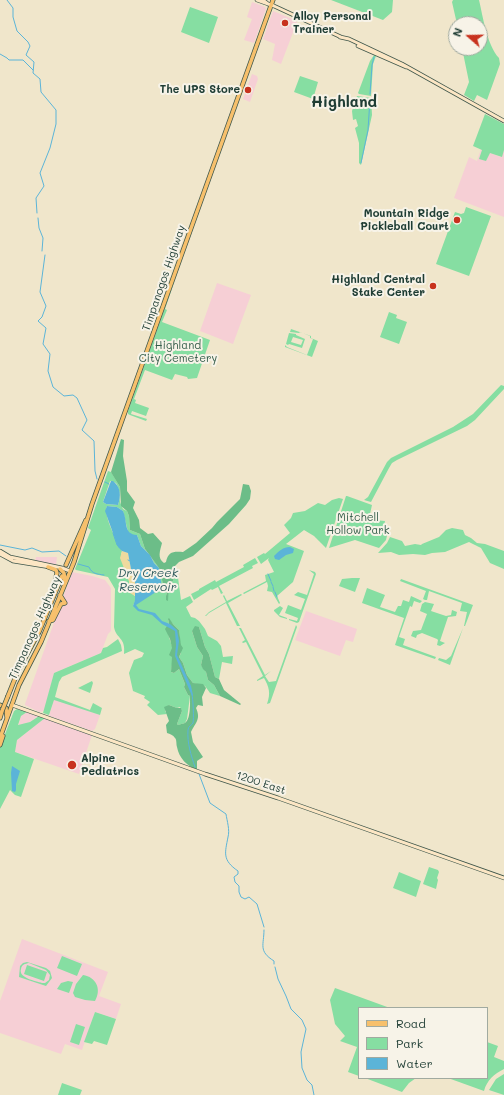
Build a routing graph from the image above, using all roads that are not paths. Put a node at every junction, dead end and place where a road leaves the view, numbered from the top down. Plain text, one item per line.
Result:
1 (256, 0) edge
2 (263, 0) edge
3 (273, 0) edge
4 (270, 4) junction
5 (504, 121) edge
6 (92, 504) junction
7 (0, 552) edge
8 (66, 565) dead end
9 (48, 567) junction
10 (60, 569) junction
11 (70, 571) junction
12 (62, 576) dead end
13 (65, 583) junction
14 (60, 594) junction
15 (50, 621) junction
16 (43, 622) junction
17 (0, 705) edge
18 (12, 705) junction
19 (0, 718) edge
20 (6, 720) junction
21 (0, 734) edge
22 (0, 738) edge
23 (0, 745) edge
24 (504, 878) edge

1 - 4 main road
2 - 4 main road
3 - 4 main road, Timpanogos Highway
4 - 5 main road
4 - 6 main road, Timpanogos Highway
6 - 8 main road
6 - 11 main road, Timpanogos Highway
7 - 9 main road
7 - 11 main road
9 - 10 main road
9 - 16 main road
10 - 11 main road
10 - 13 main road
11 - 13 main road, Timpanogos Highway
12 - 16 main road
13 - 14 main road, Timpanogos Highway
14 - 15 main road, Timpanogos Highway
14 - 15 main road
15 - 18 main road, Timpanogos Highway
16 - 19 main road, bridge
17 - 20 main road
18 - 20 main road, Timpanogos Highway
18 - 24 main road, 1200 East
20 - 21 main road
20 - 22 main road, Timpanogos Highway
20 - 23 main road

